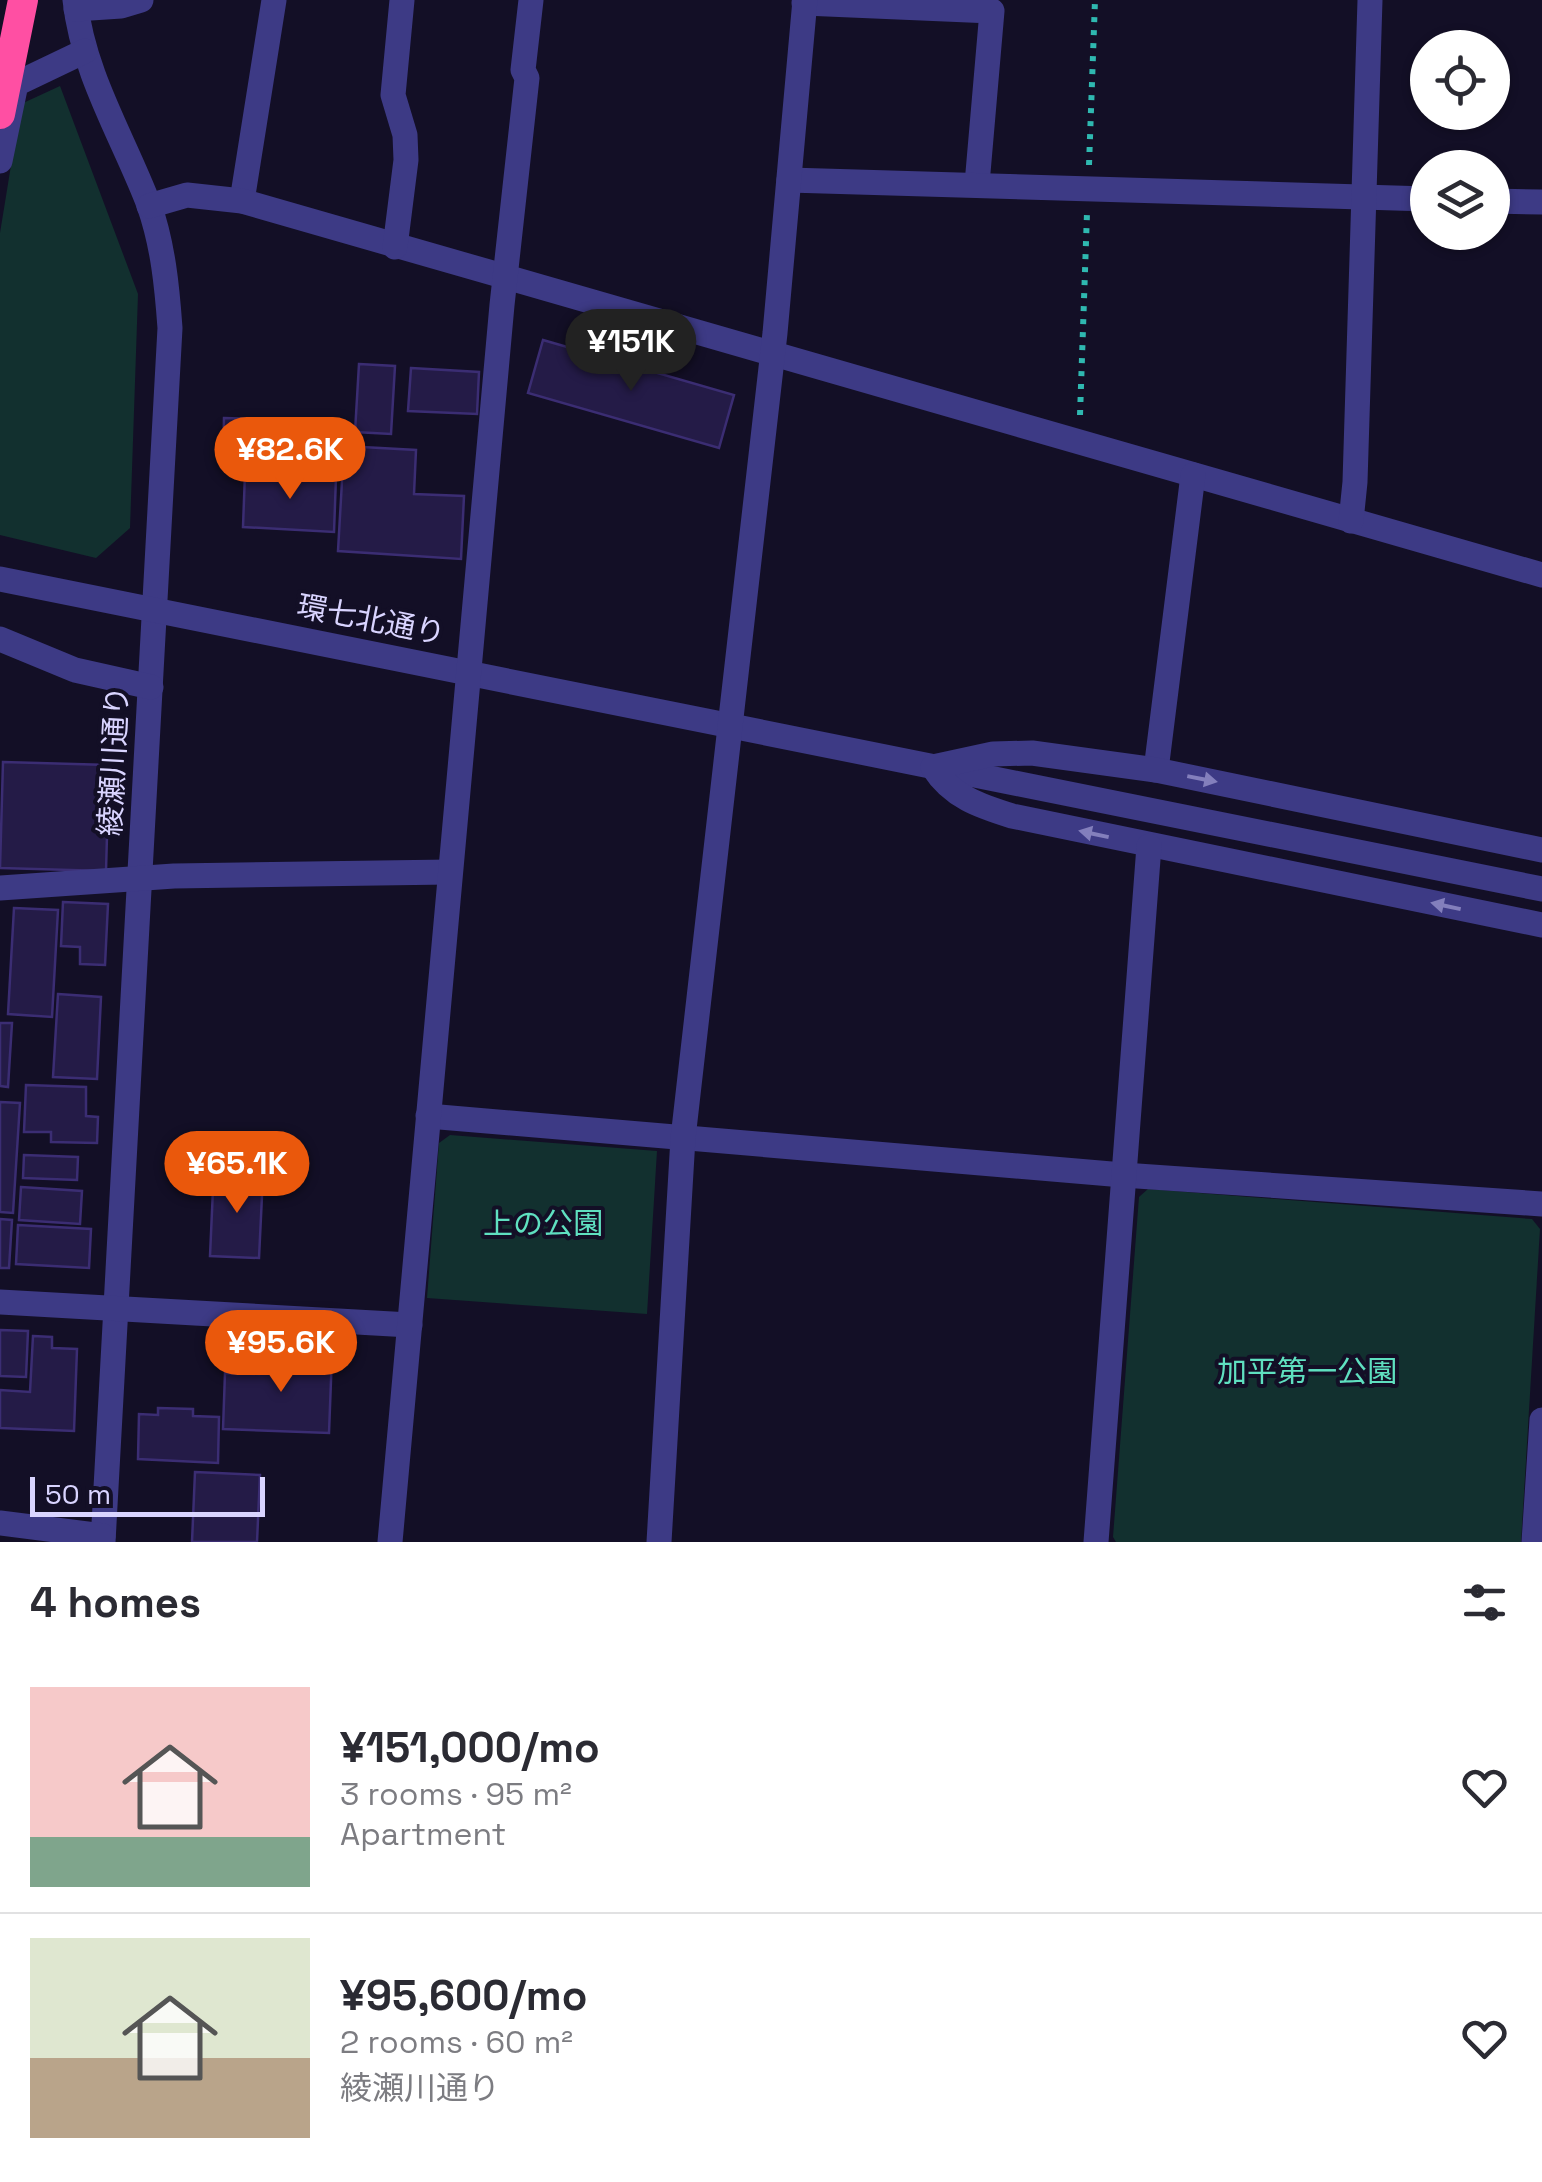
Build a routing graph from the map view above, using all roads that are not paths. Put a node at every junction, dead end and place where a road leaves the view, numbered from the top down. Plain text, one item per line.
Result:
1 (23, 0) edge
2 (141, 0) edge
3 (274, 0) edge
4 (402, 0) edge
5 (531, 0) edge
6 (1370, 0) edge
7 (804, 2) edge
8 (76, 5) edge
9 (85, 51) junction
10 (0, 114) edge
11 (0, 161) edge
12 (789, 180) junction
13 (977, 184) junction
14 (1364, 197) junction
15 (1410, 198) edge
16 (242, 201) junction
17 (1510, 201) edge
18 (1542, 202) edge
19 (149, 206) junction
20 (395, 247) junction
21 (506, 279) junction
22 (772, 356) junction
23 (1192, 475) junction
24 (1351, 521) junction
25 (1542, 575) edge
26 (0, 578) edge
27 (156, 611) junction
28 (0, 639) edge
29 (471, 673) junction
30 (151, 687) junction
31 (729, 726) junction
32 (933, 768) junction
33 (1156, 770) junction
34 (1149, 846) junction
35 (1542, 850) edge
36 (450, 872) junction
37 (141, 878) junction
38 (0, 888) edge
39 (1542, 889) edge
40 (1542, 925) edge
41 (428, 1116) junction
42 (682, 1138) junction
43 (1123, 1175) junction
44 (1542, 1204) edge
45 (0, 1302) edge
46 (116, 1309) junction
47 (410, 1325) junction
48 (1542, 1420) edge
49 (0, 1524) edge
50 (103, 1539) edge
51 (390, 1542) edge
52 (659, 1542) edge
53 (1096, 1542) edge
54 (1534, 1542) edge

1 - 10 highway
2 - 8 street
3 - 16 street
4 - 20 street
5 - 21 street
6 - 14 street
7 - 12 street
7 - 13 street
8 - 9 street, 綾瀬川通り
9 - 11 street
9 - 19 street, 綾瀬川通り
12 - 13 street
12 - 22 street
13 - 14 street
14 - 15 street
14 - 24 street
16 - 19 street
16 - 20 street
17 - 18 street
19 - 27 street, 綾瀬川通り
20 - 21 street
21 - 22 street
21 - 29 street
22 - 23 street
22 - 31 street
23 - 24 street
23 - 33 street
24 - 25 street
26 - 27 street, 環七北通り
27 - 29 street, 環七北通り
27 - 30 street, 綾瀬川通り
28 - 30 street
29 - 31 street, 環七北通り
29 - 36 street
30 - 37 street, 綾瀬川通り
31 - 32 street, 環七北通り
31 - 42 street
32 - 33 street
34 -> 32 street
32 - 39 street, 環七北通り
33 -> 35 street
40 -> 34 street
34 - 43 street
36 - 37 street
36 - 41 street
37 - 38 street
37 - 46 street, 綾瀬川通り
41 - 42 street
41 - 47 street
42 - 43 street
42 - 52 street
43 - 44 street
43 - 53 street
45 - 46 street
46 - 47 street
46 - 50 street, 綾瀬川通り
47 - 51 street
48 - 54 street
49 - 50 street

